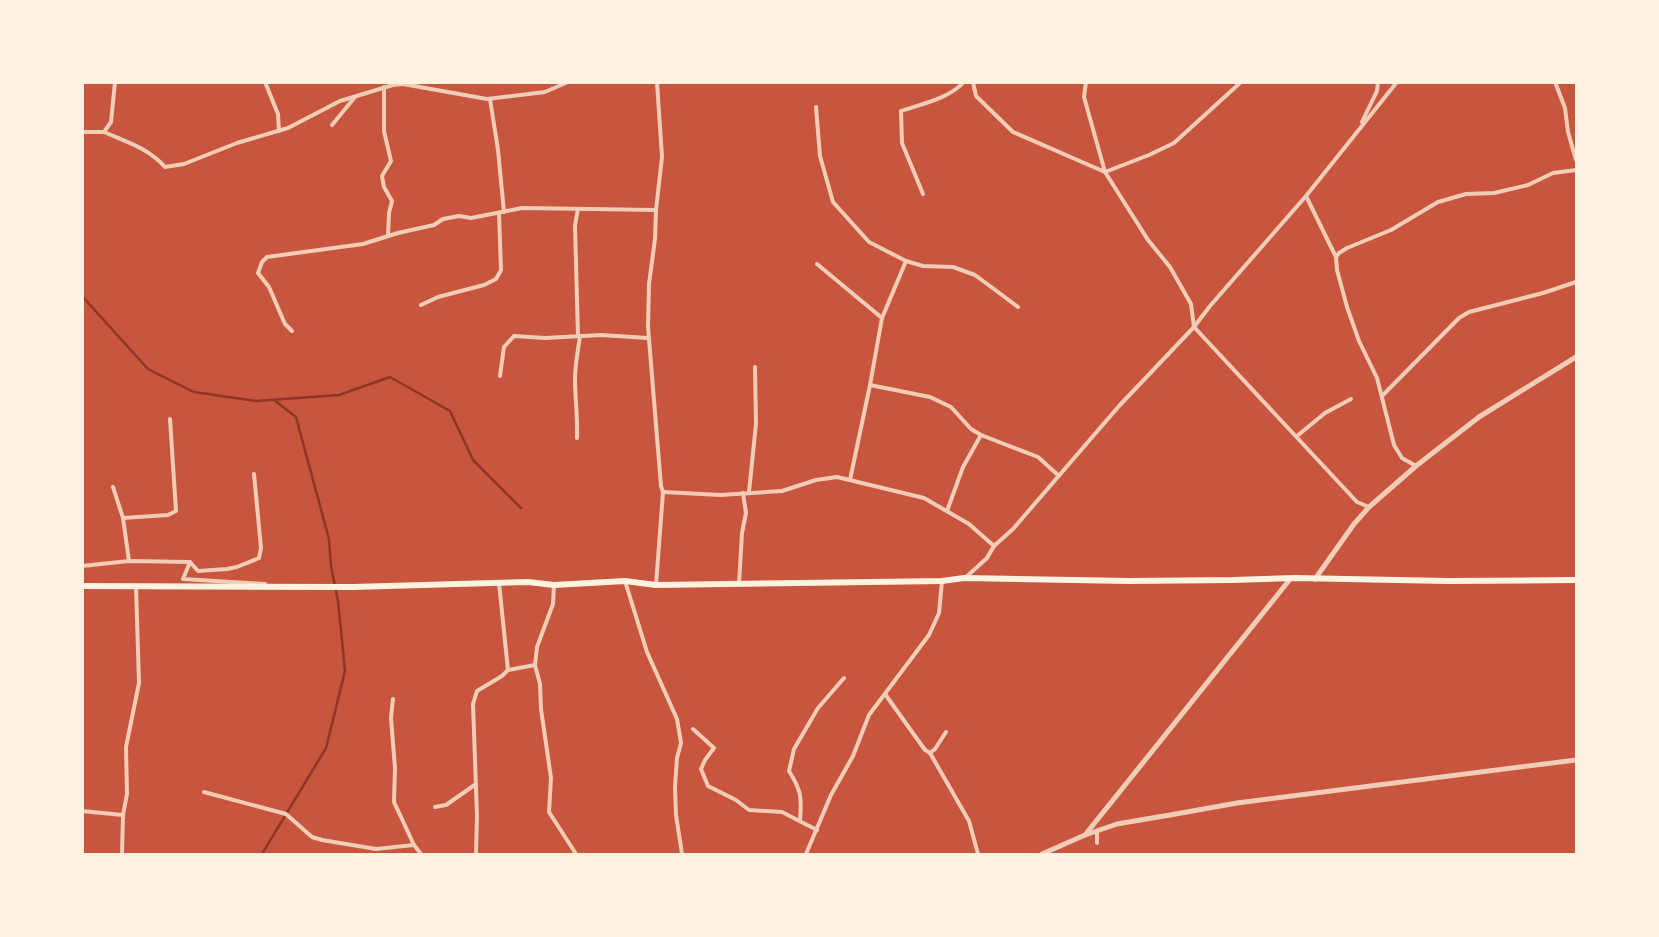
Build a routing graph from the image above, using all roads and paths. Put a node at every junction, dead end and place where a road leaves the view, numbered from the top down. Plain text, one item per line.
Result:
1 (115, 82) edge
2 (265, 82) edge
3 (568, 82) edge
4 (657, 82) edge
5 (964, 82) edge
6 (973, 82) edge
7 (1086, 82) edge
8 (1242, 82) edge
9 (1378, 82) edge
10 (1397, 82) edge
11 (1555, 82) edge
12 (414, 85) edge
13 (384, 87) junction
14 (355, 97) junction
15 (490, 99) junction
16 (816, 106) dead end
17 (332, 125) dead end
18 (1361, 127) junction
19 (279, 131) junction
20 (82, 132) edge
21 (104, 132) junction
22 (1576, 160) edge
23 (1576, 170) edge
24 (1105, 172) junction
25 (923, 194) dead end
26 (1306, 196) junction
27 (578, 209) junction
28 (656, 210) junction
29 (501, 213) junction
30 (388, 236) junction
31 (1336, 257) junction
32 (906, 261) junction
33 (817, 264) dead end
34 (1576, 282) edge
35 (420, 305) dead end
36 (1018, 307) dead end
37 (882, 318) junction
38 (1194, 327) junction
39 (292, 331) dead end
40 (579, 336) junction
41 (648, 338) junction
42 (1576, 357) edge
43 (756, 367) dead end
44 (500, 376) dead end
45 (870, 385) junction
46 (1382, 396) junction
47 (1351, 399) dead end
48 (170, 419) dead end
49 (981, 435) junction
50 (1297, 436) junction
51 (577, 438) dead end
52 (1416, 466) junction
53 (254, 474) dead end
54 (1058, 476) junction
55 (850, 480) junction
56 (113, 487) dead end
57 (664, 492) junction
58 (749, 492) junction
59 (743, 493) junction
60 (1369, 508) junction
61 (947, 511) junction
62 (123, 518) junction
63 (994, 546) junction
64 (129, 561) junction
65 (190, 562) junction
66 (82, 566) edge
67 (964, 578) junction
68 (1291, 578) junction
69 (1316, 578) junction
70 (1576, 580) edge
71 (625, 581) junction
72 (942, 581) junction
73 (499, 583) junction
74 (554, 584) junction
75 (739, 584) junction
76 (656, 585) junction
77 (82, 586) edge
78 (136, 586) junction
79 (320, 587) junction
80 (535, 665) junction
81 (508, 670) junction
82 (844, 678) dead end
83 (885, 694) junction
84 (393, 699) dead end
85 (693, 729) dead end
86 (946, 732) dead end
87 (930, 753) junction
88 (1576, 760) edge
89 (476, 784) junction
90 (204, 792) dead end
91 (435, 807) dead end
92 (82, 811) edge
93 (123, 815) junction
94 (800, 820) junction
95 (817, 830) junction
96 (1097, 831) junction
97 (1085, 835) junction
98 (1097, 843) dead end
99 (414, 845) junction
100 (122, 854) edge
101 (421, 854) edge
102 (476, 854) edge
103 (576, 854) edge
104 (682, 854) edge
105 (806, 854) edge
106 (978, 854) edge
107 (1042, 854) edge

1 - 21 street
2 - 19 street
3 - 15 street
4 - 28 street
5 - 25 street
6 - 24 street
7 - 24 street
8 - 24 street
9 - 18 street
10 - 18 street
11 - 22 street
12 - 13 street
12 - 15 street
13 - 14 street
13 - 30 street
14 - 17 street
14 - 19 street
15 - 29 street
16 - 32 street
18 - 26 street
19 - 21 street
20 - 21 street
23 - 31 street
24 - 38 street
26 - 31 street
26 - 38 street
27 - 28 street
27 - 29 street
27 - 40 street
28 - 41 street
29 - 30 street
29 - 35 street
30 - 39 street
31 - 46 street
32 - 36 street
32 - 37 street
33 - 37 street
34 - 46 street
37 - 45 street
38 - 50 street
38 - 54 street
40 - 41 street
40 - 44 street
40 - 51 street
41 - 57 street
42 - 52 street
43 - 58 street
45 - 49 street
45 - 55 street
46 - 52 street
47 - 50 street
48 - 62 street
49 - 54 street
49 - 61 street
50 - 60 street
52 - 60 street
53 - 65 street
54 - 63 street
55 - 58 street
55 - 61 street
56 - 62 street
57 - 59 street
57 - 76 street
58 - 59 street
59 - 75 street
60 - 69 street
61 - 63 street
62 - 64 street
63 - 67 street
64 - 65 street
64 - 66 street
65 - 79 street
67 - 68 main road
67 - 72 main road
68 - 69 main road
68 - 97 street
69 - 70 main road
71 - 74 main road
71 - 76 main road
71 - 104 street
72 - 75 main road
72 - 83 street
73 - 74 main road
73 - 79 main road
73 - 81 street
74 - 80 street
75 - 76 main road
77 - 78 main road
78 - 79 main road
78 - 93 street
80 - 81 street
80 - 103 street
81 - 89 street
82 - 94 street
83 - 87 street
83 - 95 street
84 - 99 street
85 - 94 street
86 - 87 street
87 - 106 street
88 - 96 street
89 - 91 street
89 - 102 street
90 - 99 street
92 - 93 street
93 - 100 street
94 - 95 street
95 - 105 street
96 - 97 street
96 - 98 street
97 - 107 street
99 - 101 street

